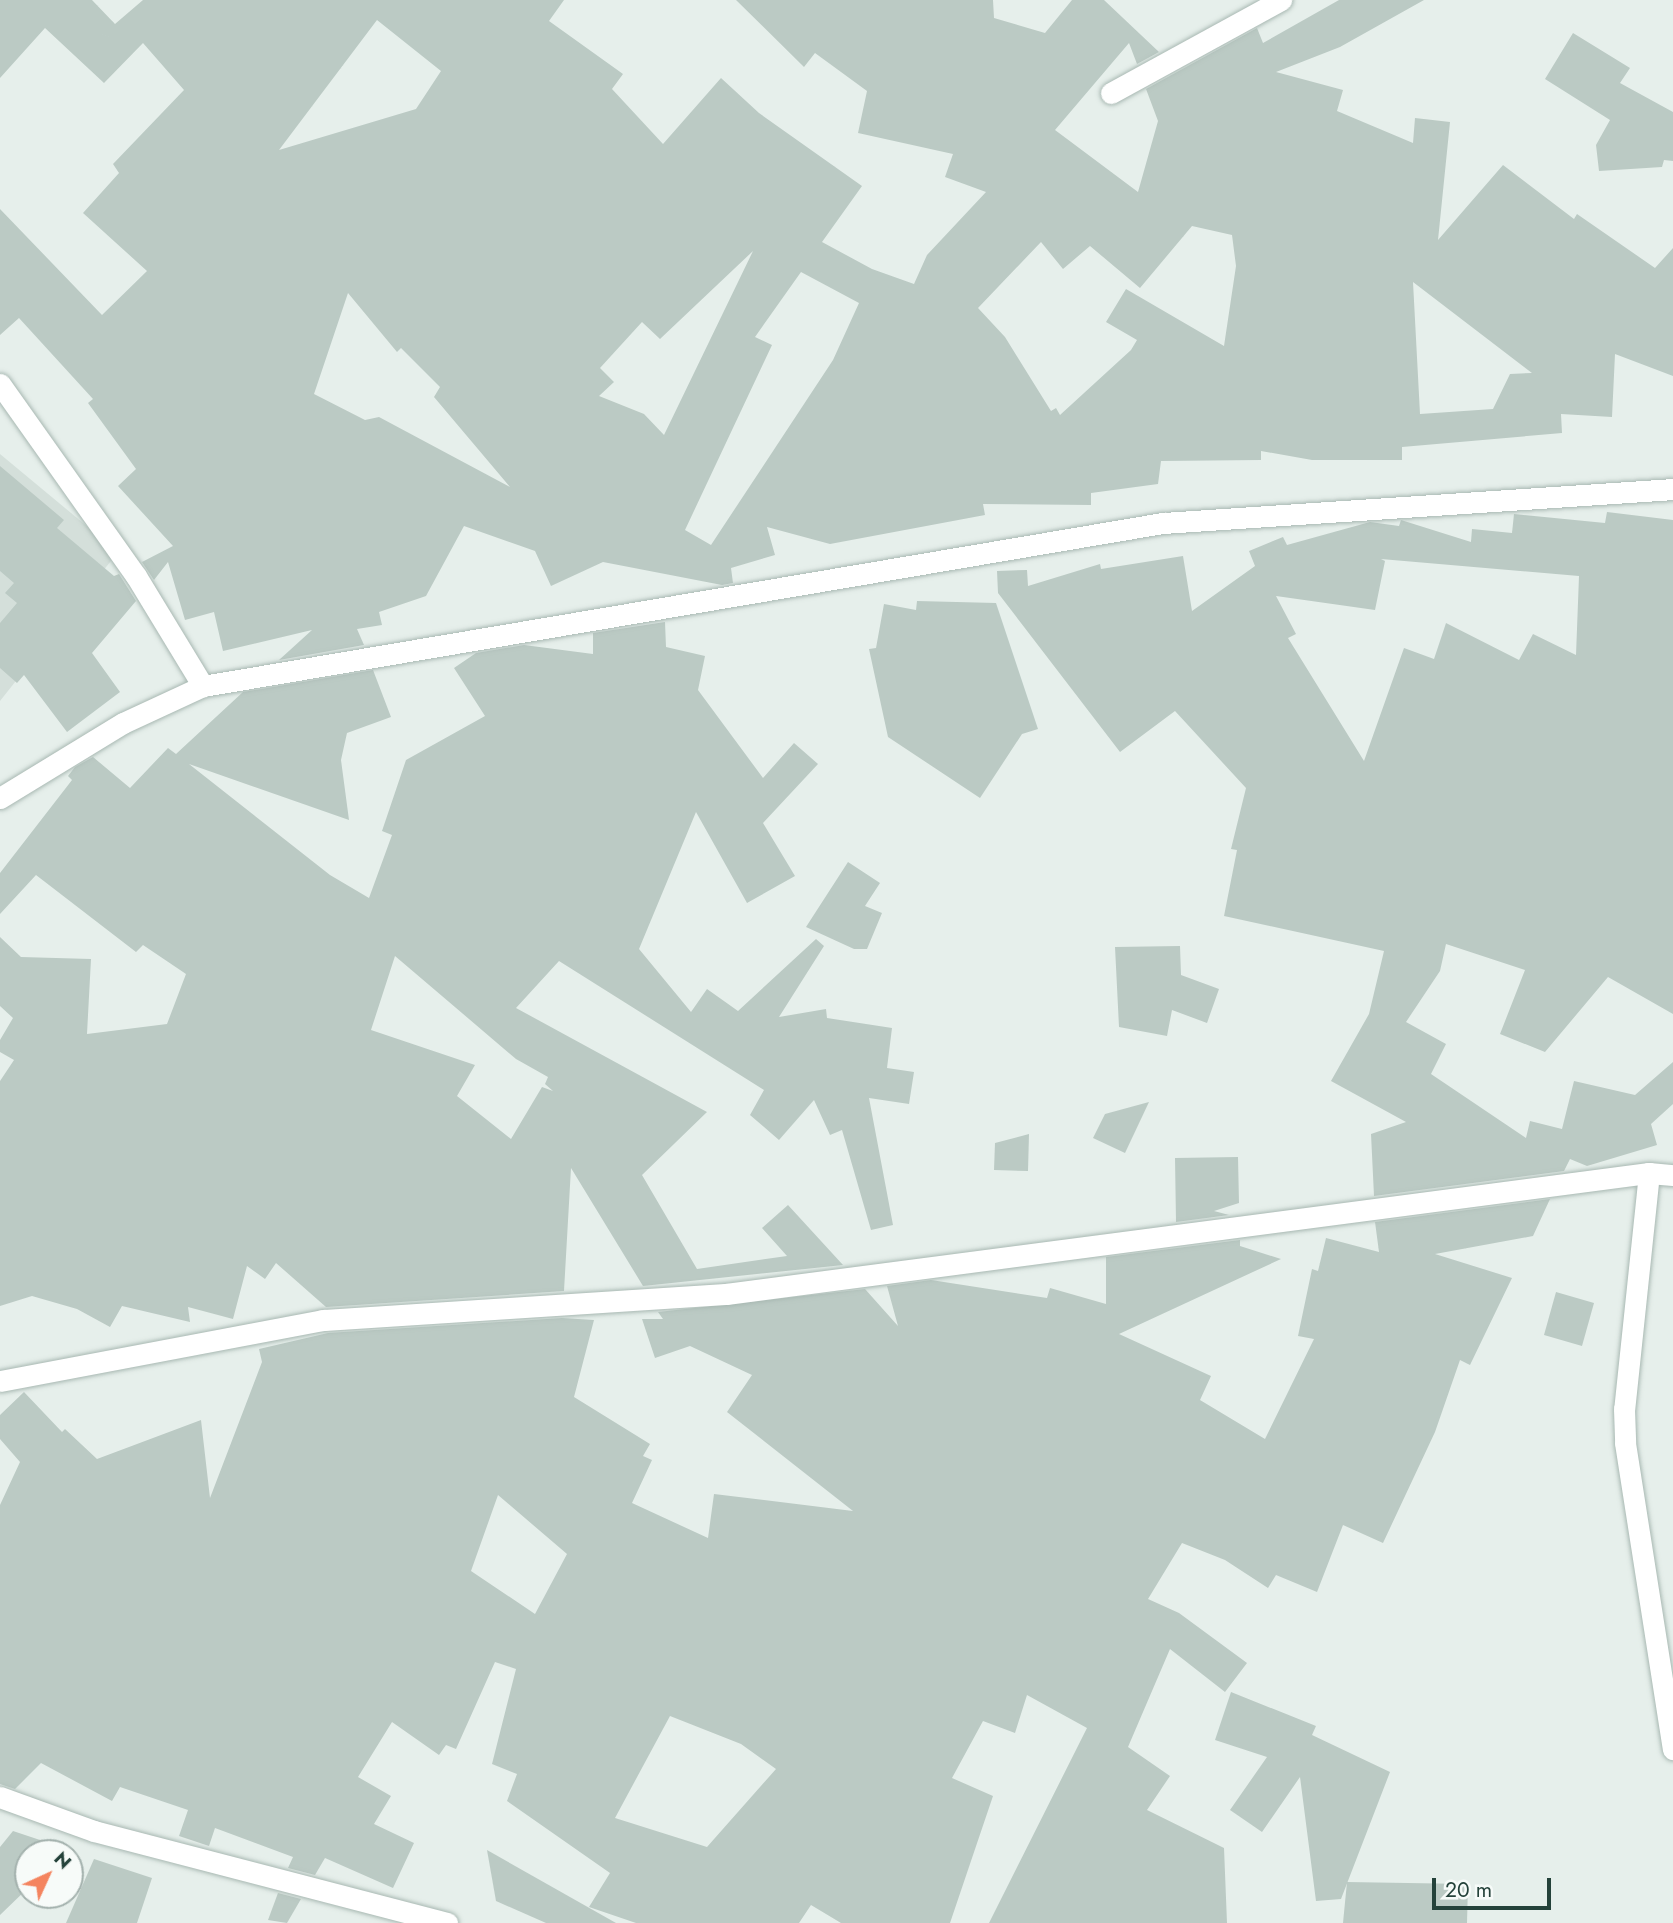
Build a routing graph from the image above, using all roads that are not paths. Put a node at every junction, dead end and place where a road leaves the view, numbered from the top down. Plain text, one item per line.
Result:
1 (1281, 0) edge
2 (1111, 93) dead end
3 (0, 384) edge
4 (1673, 489) edge
5 (203, 686) junction
6 (0, 798) edge
7 (1649, 1172) junction
8 (1673, 1175) edge
9 (0, 1381) edge
10 (1673, 1749) edge
11 (0, 1797) edge
12 (447, 1923) edge

1 - 2 street
3 - 5 street
4 - 5 street
5 - 6 street
7 - 8 street
7 - 9 street
7 - 10 street
11 - 12 street

